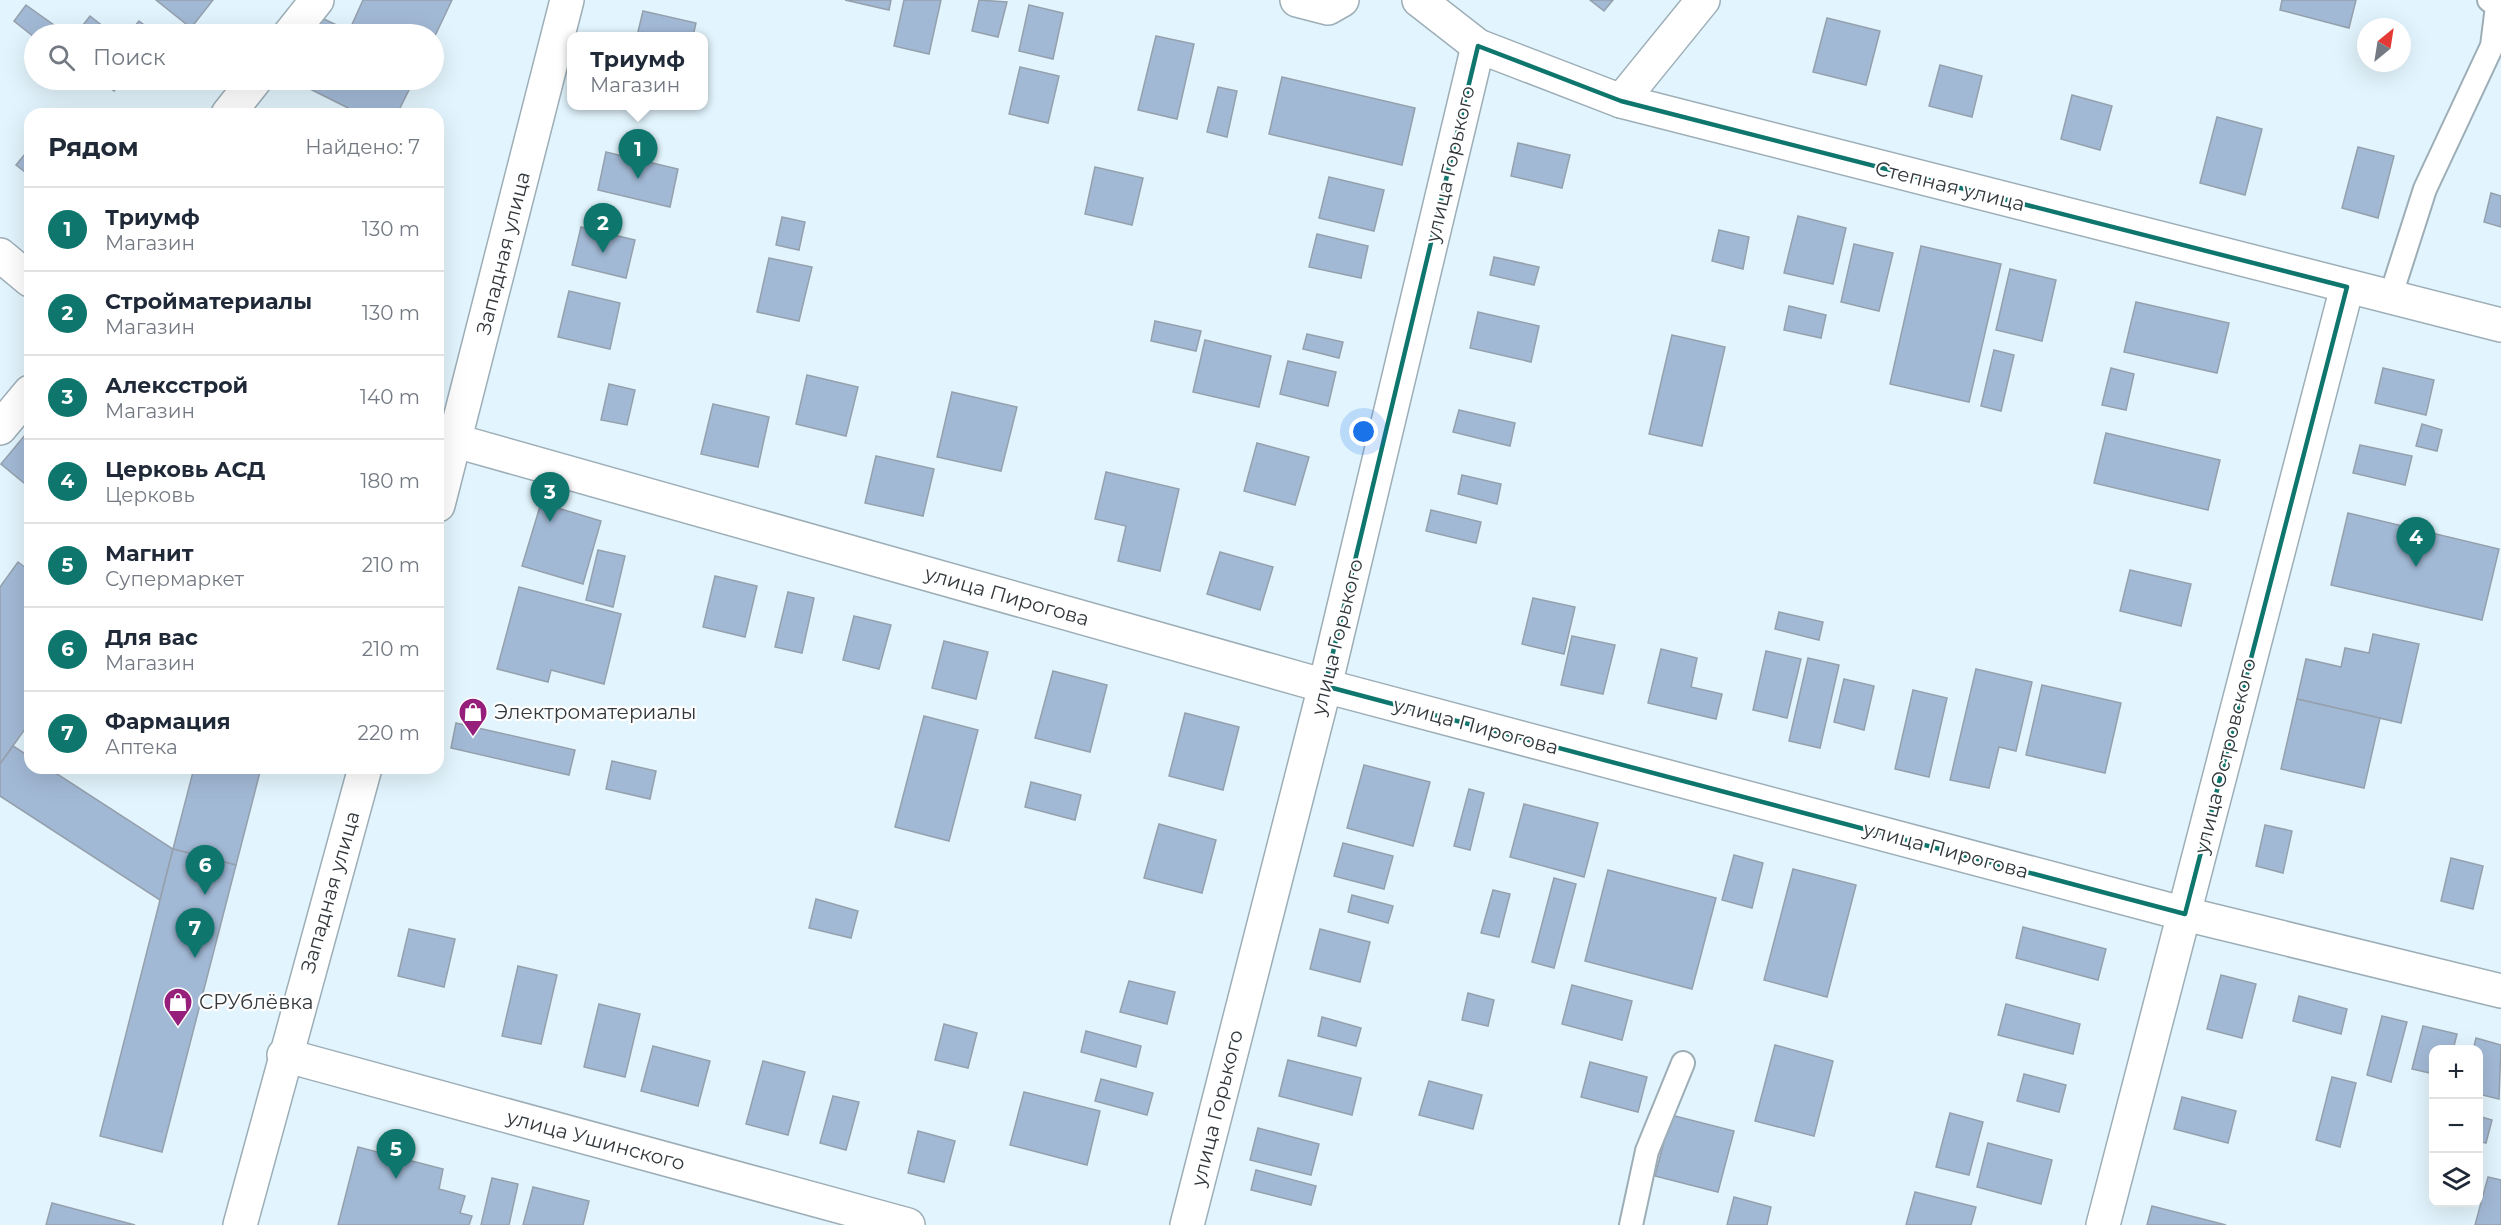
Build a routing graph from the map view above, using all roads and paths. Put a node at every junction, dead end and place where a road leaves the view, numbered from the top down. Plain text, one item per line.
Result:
1 (317, 0) edge
2 (567, 0) edge
3 (1297, 0) edge
4 (1342, 0) edge
5 (1419, 0) edge
6 (1703, 0) edge
7 (2489, 0) edge
8 (298, 24) edge
9 (1478, 46) junction
10 (247, 90) edge
11 (1621, 101) junction
12 (233, 108) edge
13 (0, 255) edge
14 (24, 275) edge
15 (2347, 287) junction
16 (2390, 298) junction
17 (2501, 325) edge
18 (24, 399) edge
19 (0, 428) edge
20 (456, 441) junction
21 (444, 484) edge
22 (1325, 687) junction
23 (362, 774) edge
24 (2185, 914) junction
25 (2501, 992) edge
26 (284, 1055) junction
27 (1683, 1063) dead end
28 (848, 1217) edge
29 (240, 1225) edge
30 (908, 1225) edge
31 (1187, 1225) edge
32 (1631, 1225) edge
33 (2103, 1225) edge

1 - 8 street
2 - 20 street, Западная улица
3 - 4 street
5 - 9 street, Степная улица
6 - 11 street
7 - 16 lane
9 - 11 street, Степная улица
9 - 22 street, улица Горького
10 - 12 street
11 - 15 street, Степная улица
13 - 14 street
15 - 16 street, Степная улица
15 - 24 street, улица Островского
16 - 17 street, Степная улица
18 - 19 street
20 - 21 street, Западная улица
20 - 22 street, улица Пирогова
22 - 24 street, улица Пирогова
22 - 31 street, улица Горького
23 - 26 street, Западная улица
24 - 25 street, улица Пирогова
24 - 33 street, улица Островского
26 - 28 street, улица Ушинского
26 - 29 street, Западная улица
27 - 32 lane
28 - 30 street, улица Ушинского

